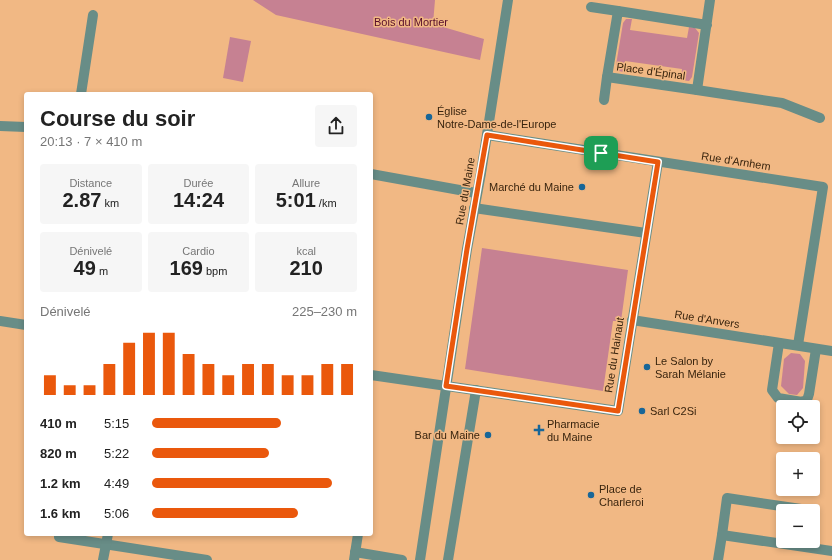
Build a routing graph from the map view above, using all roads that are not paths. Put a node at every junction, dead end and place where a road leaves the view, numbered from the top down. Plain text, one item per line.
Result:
1 (508, 0) edge
2 (710, 0) edge
3 (591, 7) dead end
4 (618, 11) junction
5 (93, 15) dead end
6 (707, 25) junction
7 (607, 77) junction
8 (697, 90) junction
9 (81, 92) edge
10 (604, 100) dead end
11 (820, 118) dead end
12 (0, 126) edge
13 (24, 127) edge
14 (487, 135) junction
15 (658, 162) junction
16 (373, 174) edge
17 (476, 193) junction
18 (474, 208) junction
19 (646, 233) junction
20 (632, 320) junction
21 (0, 321) edge
22 (24, 325) edge
23 (778, 343) junction
24 (798, 345) junction
25 (816, 349) junction
26 (832, 351) edge
27 (373, 375) edge
28 (446, 386) junction
29 (476, 390) junction
30 (776, 505) edge
31 (722, 535) junction
32 (108, 536) edge
33 (358, 536) edge
34 (59, 537) dead end
35 (776, 541) edge
36 (106, 544) junction
37 (818, 548) edge
38 (832, 551) edge
39 (354, 556) edge
40 (104, 560) edge
41 (204, 560) edge
42 (402, 560) edge
43 (420, 560) edge
44 (448, 560) edge
45 (718, 560) edge

1 - 14 street, Rue du Maine
2 - 6 street, Place d'Épinal
3 - 4 street
4 - 6 street
4 - 7 street, Place d'Épinal
5 - 9 street
6 - 8 street, Place d'Épinal
7 - 8 street, Place d'Épinal
7 - 10 street, Place d'Épinal
8 - 11 street
12 - 13 street
14 - 15 street, Rue d'Arnhem
14 - 17 street, Rue du Maine
15 - 19 street, Rue du Hainaut
15 - 24 street, Rue d'Arnhem
16 - 17 street
17 - 18 street, Rue du Maine
18 - 19 street
18 - 28 street, Rue du Maine
19 - 20 street, Rue du Hainaut
20 - 23 street, Rue d'Anvers
20 - 29 street, Rue du Hainaut
21 - 22 street
23 - 24 street, Rue d'Anvers
23 - 25 street
24 - 25 street, Rue d'Anvers
25 - 26 street, Rue d'Anvers
27 - 28 street
28 - 29 street
28 - 43 street, Rue du Maine
29 - 44 street
30 - 31 street
31 - 35 street
31 - 45 street
32 - 36 street
33 - 39 street
34 - 36 street
36 - 40 street
36 - 41 street
37 - 38 street
39 - 42 street

